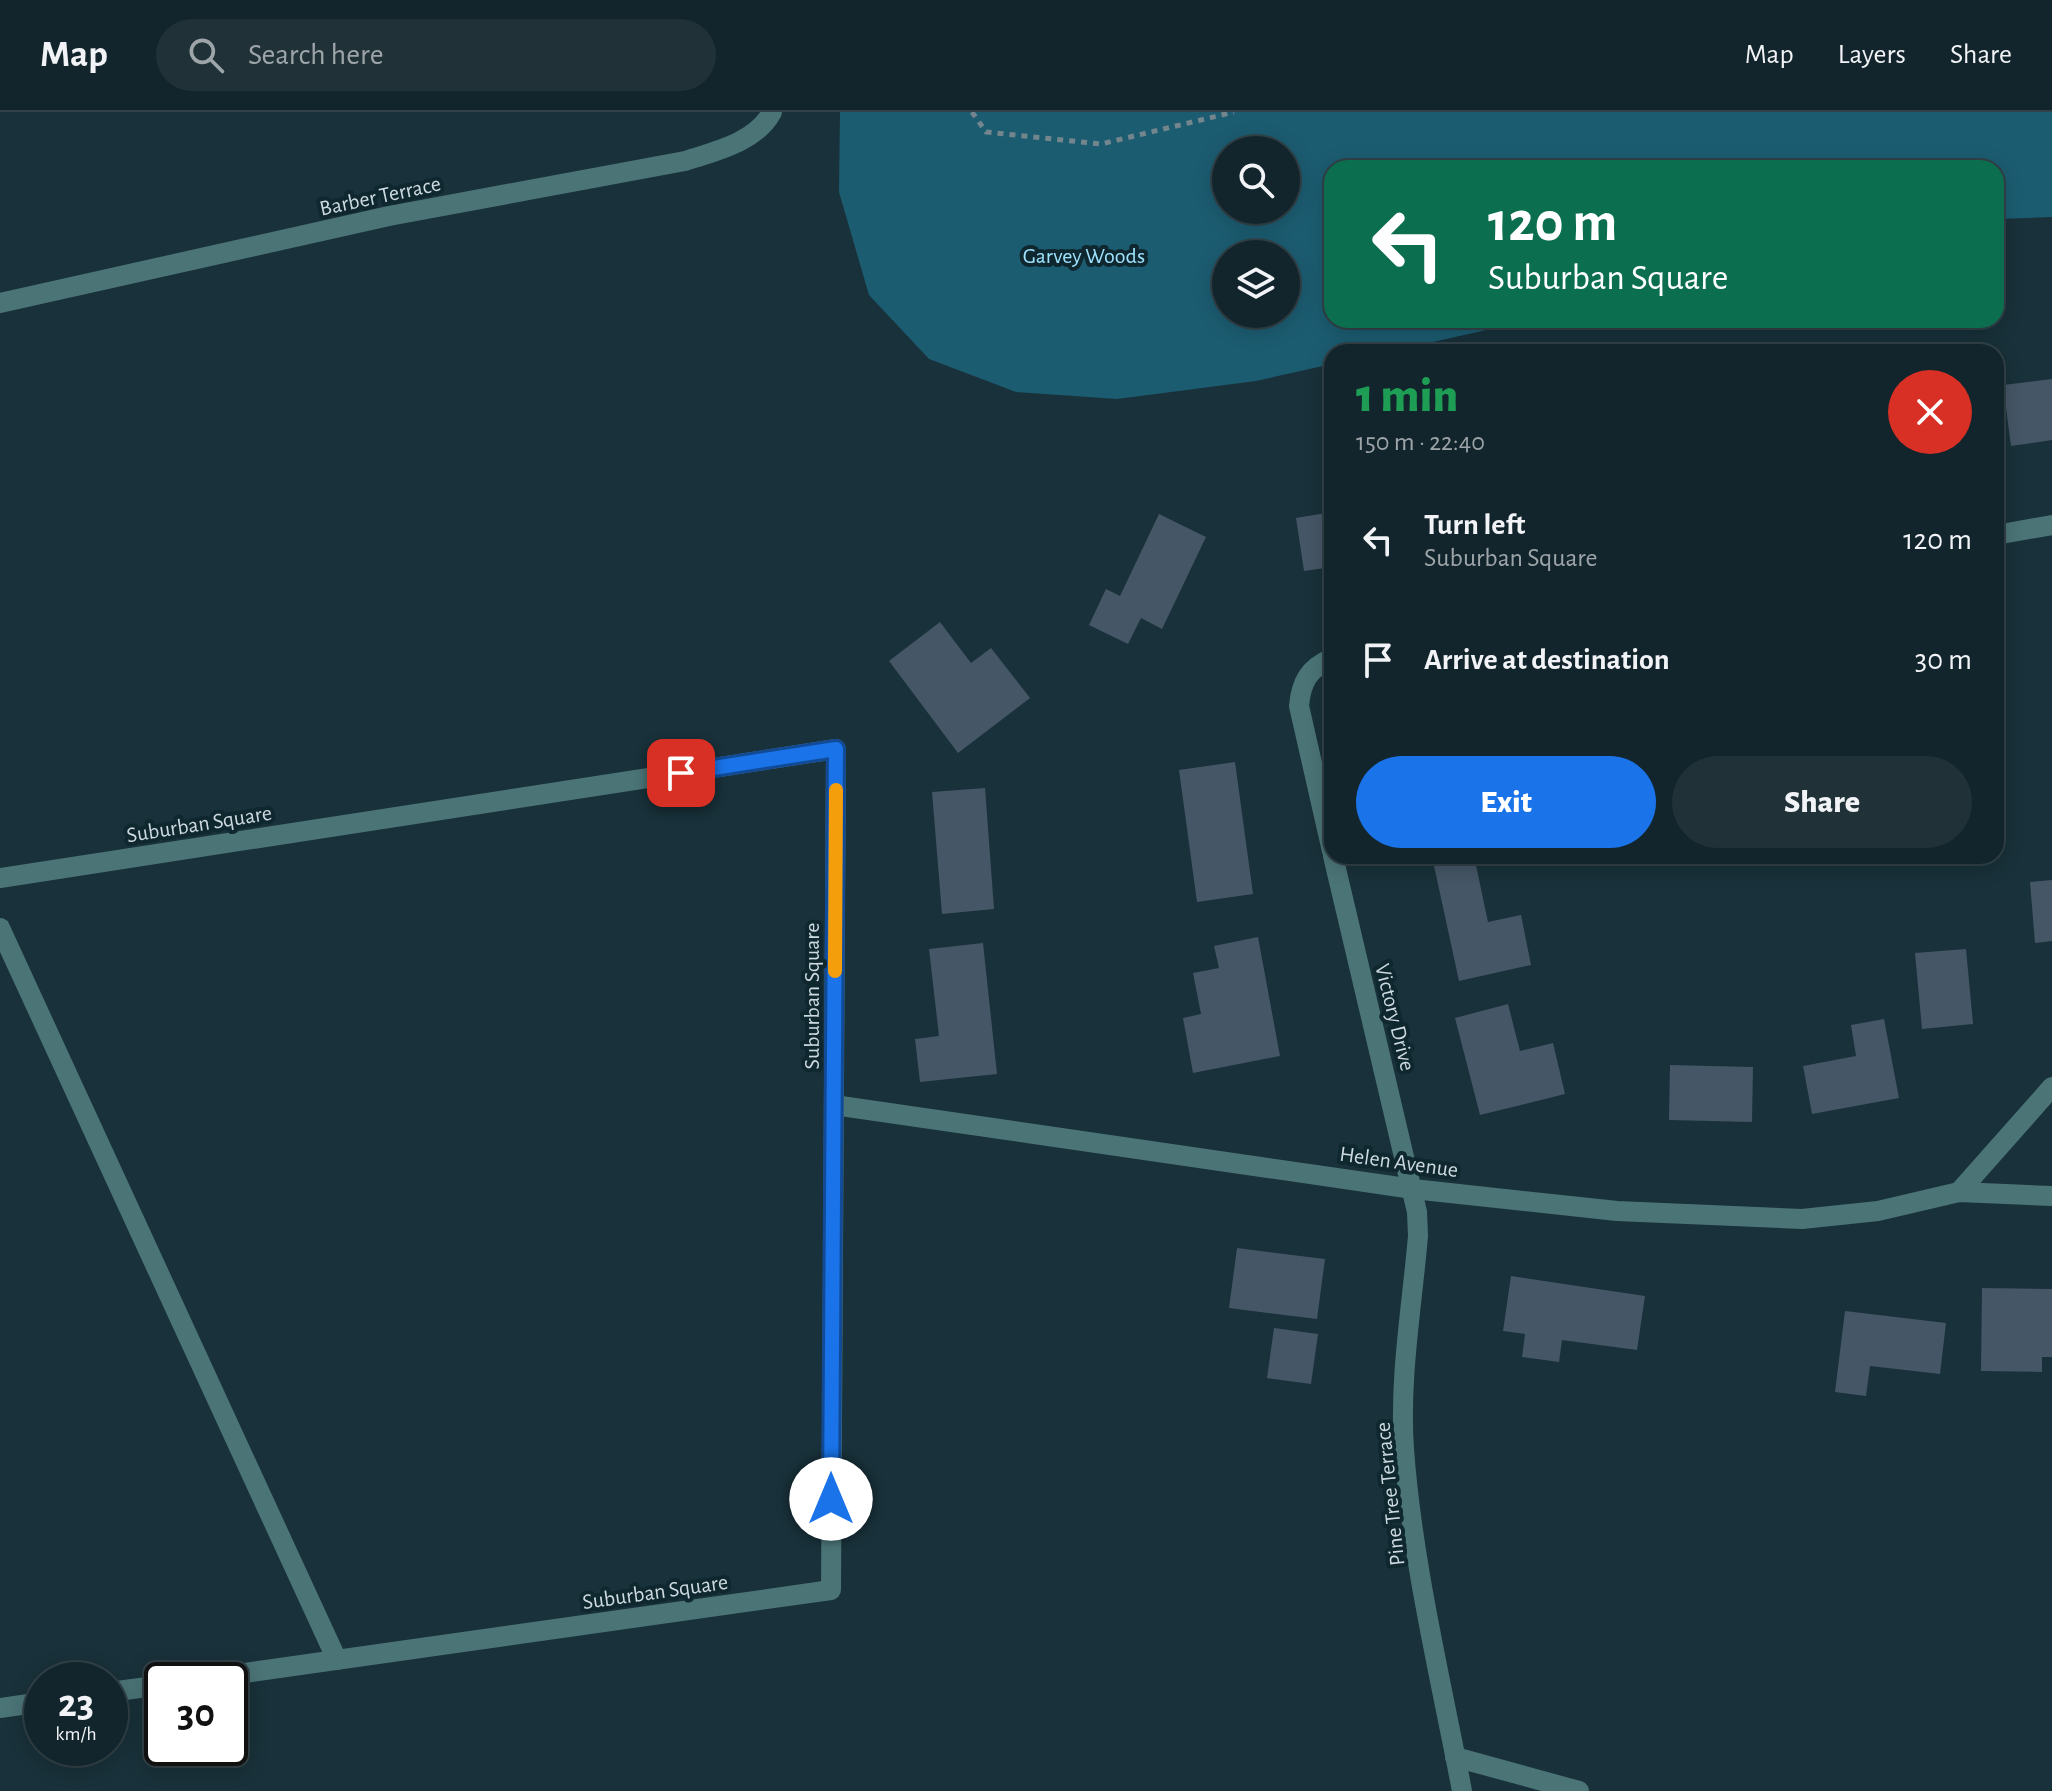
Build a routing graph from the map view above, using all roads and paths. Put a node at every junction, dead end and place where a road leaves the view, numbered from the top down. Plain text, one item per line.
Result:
1 (972, 112) edge
2 (1234, 112) edge
3 (769, 118) edge
4 (0, 303) edge
5 (2052, 525) edge
6 (2004, 534) edge
7 (1324, 662) edge
8 (1324, 815) edge
9 (1335, 864) edge
10 (0, 878) edge
11 (0, 928) edge
12 (2052, 1087) edge
13 (834, 1105) junction
14 (1413, 1189) junction
15 (1959, 1192) junction
16 (2052, 1196) edge
17 (337, 1660) junction
18 (248, 1673) edge
19 (24, 1705) edge
20 (0, 1708) edge
21 (1455, 1757) junction
22 (1462, 1791) edge
23 (1579, 1791) edge

1 - 2 path
3 - 4 street, Barber Terrace
5 - 6 street
7 - 8 street, Victory Drive
9 - 14 street, Victory Drive
10 - 13 street, Suburban Square
11 - 17 street
12 - 15 street
13 - 14 street, Helen Avenue
13 - 17 street, Suburban Square
14 - 15 street, Helen Avenue
14 - 21 street, Pine Tree Terrace
15 - 16 street, Helen Avenue
17 - 18 street, Suburban Square
19 - 20 street
21 - 22 street, Pine Tree Terrace
21 - 23 street

